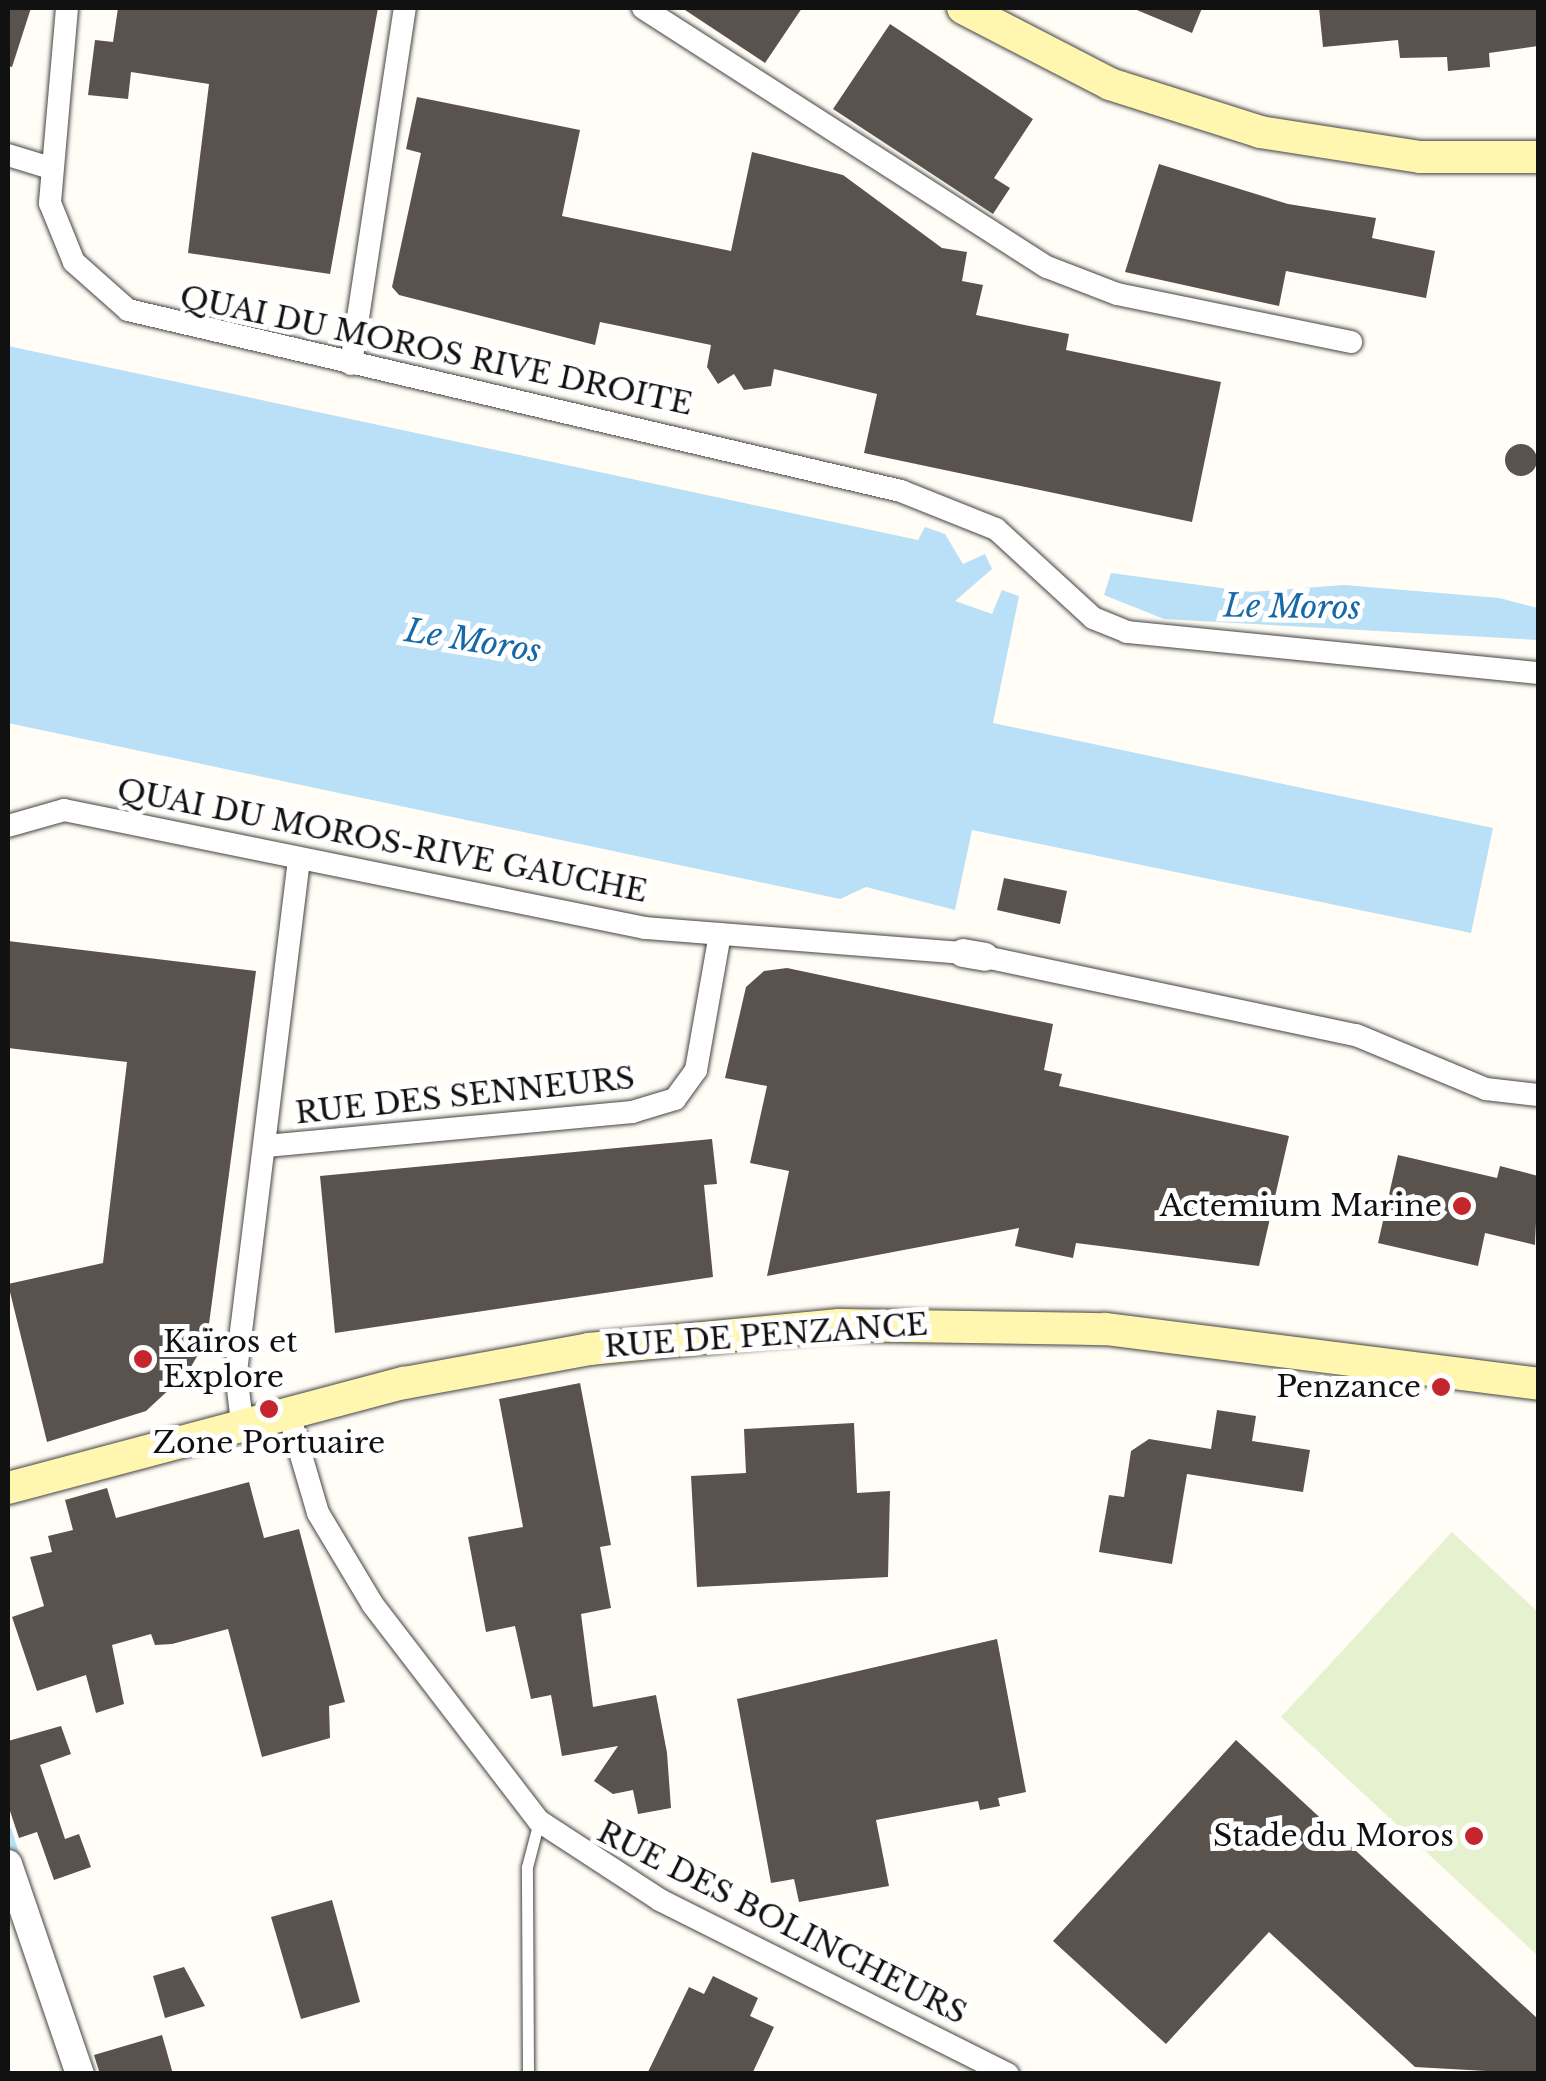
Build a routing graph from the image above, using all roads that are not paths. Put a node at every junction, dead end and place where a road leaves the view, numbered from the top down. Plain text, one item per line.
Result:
1 (67, 8) edge
2 (405, 8) edge
3 (644, 8) edge
4 (964, 8) edge
5 (8, 155) edge
6 (1538, 157) edge
7 (47, 167) junction
8 (1351, 342) dead end
9 (351, 364) junction
10 (1538, 673) edge
11 (8, 826) edge
12 (299, 860) junction
13 (720, 934) junction
14 (1538, 1095) edge
15 (266, 1146) junction
16 (1538, 1384) edge
17 (288, 1411) junction
18 (242, 1422) junction
19 (8, 1488) edge
20 (539, 1821) junction
21 (8, 1864) edge
22 (80, 2074) edge
23 (528, 2074) edge
24 (1008, 2074) edge

1 - 7 street, QUAI DU MOROS RIVE DROITE
2 - 9 street
3 - 8 street
4 - 6 main road
5 - 7 street
7 - 9 street, QUAI DU MOROS RIVE DROITE
9 - 10 street, QUAI DU MOROS RIVE DROITE
11 - 12 street, QUAI DU MOROS-RIVE GAUCHE
12 - 13 street, QUAI DU MOROS-RIVE GAUCHE
12 - 15 street, RUE DES SENNEURS
13 - 14 street, QUAI DU MOROS-RIVE GAUCHE
13 - 15 street, RUE DES SENNEURS
15 - 18 street, RUE DES SENNEURS
16 - 17 main road, RUE DE PENZANCE
17 - 18 main road, RUE DE PENZANCE
17 - 20 street, RUE DES BOLINCHEURS
18 - 19 main road, RUE DE PENZANCE
20 - 23 lane
20 - 24 street, RUE DES BOLINCHEURS
21 - 22 street

